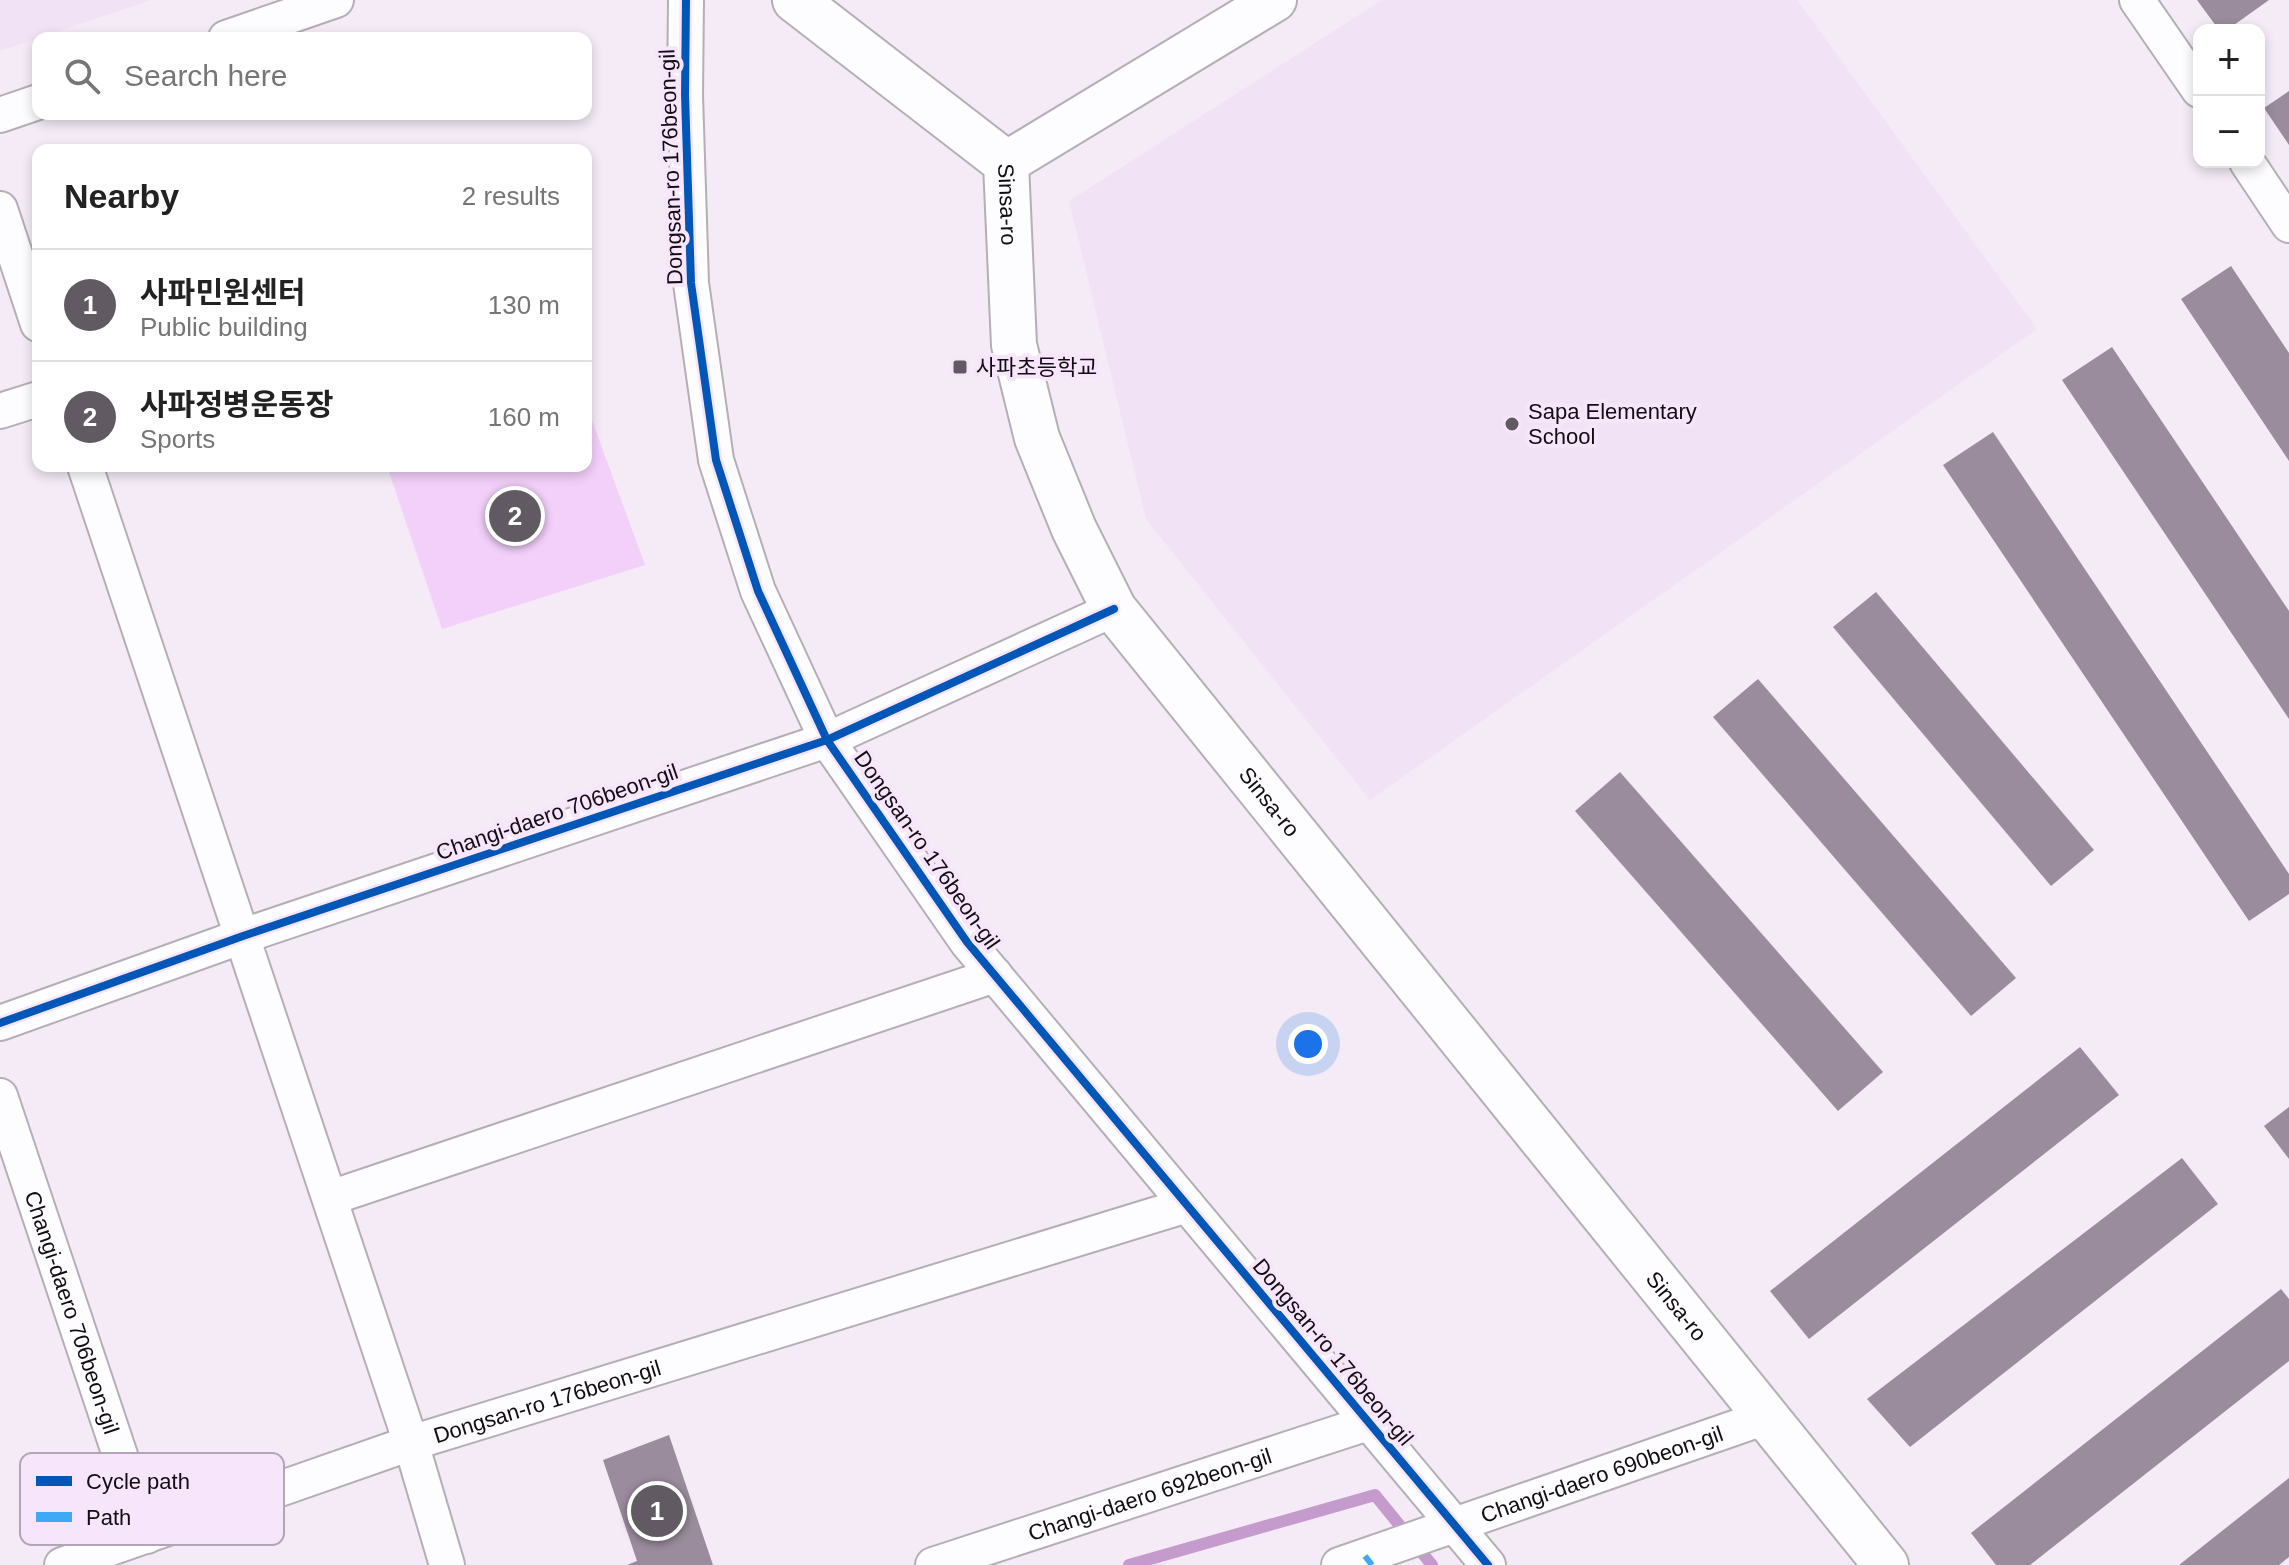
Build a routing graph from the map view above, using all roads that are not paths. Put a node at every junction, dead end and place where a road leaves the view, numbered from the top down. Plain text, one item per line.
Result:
1 (336, 0) edge
2 (686, 0) edge
3 (795, 0) edge
4 (1275, 0) edge
5 (2137, 0) edge
6 (243, 32) edge
7 (2193, 81) edge
8 (32, 104) edge
9 (0, 115) edge
10 (1006, 163) junction
11 (2251, 168) edge
12 (0, 209) edge
13 (2289, 225) edge
14 (32, 306) edge
15 (32, 401) edge
16 (0, 411) edge
17 (87, 472) edge
18 (1114, 609) junction
19 (827, 740) junction
20 (243, 936) junction
21 (995, 975) junction
22 (0, 1023) edge
23 (0, 1096) edge
24 (330, 1198) junction
25 (1187, 1205) junction
26 (1766, 1417) junction
27 (1368, 1423) junction
28 (411, 1443) junction
29 (119, 1453) edge
30 (284, 1488) edge
31 (1446, 1528) junction
32 (121, 1545) edge
33 (1366, 1559) edge
34 (62, 1565) edge
35 (447, 1565) edge
36 (933, 1565) edge
37 (1488, 1565) edge
38 (1886, 1565) edge

1 - 6 street
2 - 19 street, Dongsan-ro 176beon-gil
3 - 10 main road, Sinsa-ro
4 - 10 street
5 - 7 street
8 - 9 street
10 - 18 main road, Sinsa-ro
11 - 13 street
12 - 14 street
15 - 16 street
17 - 20 street
18 - 19 street, Changi-daero 706beon-gil
18 - 26 main road, Sinsa-ro
19 - 20 street, Changi-daero 706beon-gil
19 - 21 street, Dongsan-ro 176beon-gil
20 - 22 street, Changi-daero 706beon-gil
20 - 24 street
21 - 24 street, Dongsan-ro 176beon-gil
21 - 25 street, Dongsan-ro 176beon-gil
23 - 29 street, Changi-daero 706beon-gil
24 - 28 street
25 - 27 street, Dongsan-ro 176beon-gil
25 - 28 street, Dongsan-ro 176beon-gil
26 - 31 street, Changi-daero 690beon-gil
26 - 38 main road, Sinsa-ro
27 - 31 street, Dongsan-ro 176beon-gil
27 - 36 street, Changi-daero 692beon-gil
28 - 30 street, Dongsan-ro 176beon-gil
28 - 35 street
31 - 33 street, Changi-daero 690beon-gil
31 - 37 street, Dongsan-ro 176beon-gil
32 - 34 street

